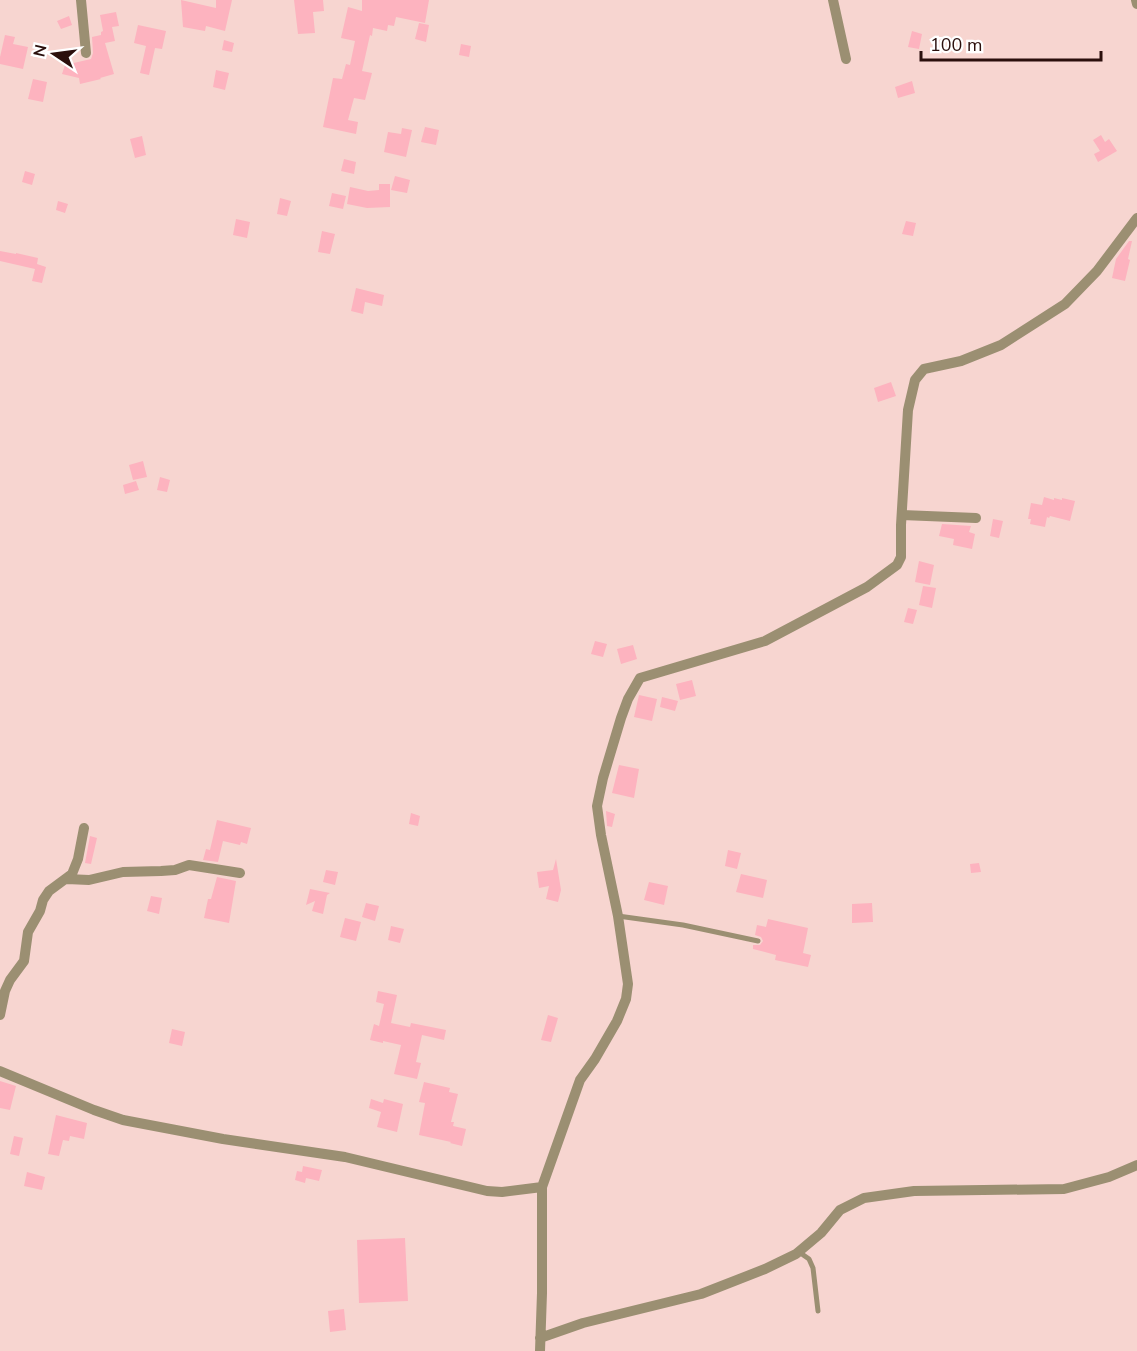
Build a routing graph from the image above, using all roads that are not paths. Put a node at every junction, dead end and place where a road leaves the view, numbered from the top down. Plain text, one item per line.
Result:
1 (81, 0) edge
2 (833, 0) edge
3 (86, 53) dead end
4 (846, 59) dead end
5 (1137, 218) edge
6 (902, 515) junction
7 (976, 518) dead end
8 (84, 828) dead end
9 (240, 873) dead end
10 (67, 879) junction
11 (618, 916) junction
12 (758, 941) dead end
13 (0, 1016) edge
14 (0, 1071) edge
15 (1137, 1165) edge
16 (542, 1187) junction
17 (799, 1252) junction
18 (818, 1311) dead end
19 (540, 1338) junction
20 (540, 1351) edge

1 - 3 street
2 - 4 street
5 - 6 street
6 - 7 street
6 - 11 street
8 - 10 street
9 - 10 street
10 - 13 street
11 - 12 lane
11 - 16 street
14 - 16 street
15 - 17 street
16 - 19 street
17 - 18 lane
17 - 19 street
19 - 20 street

